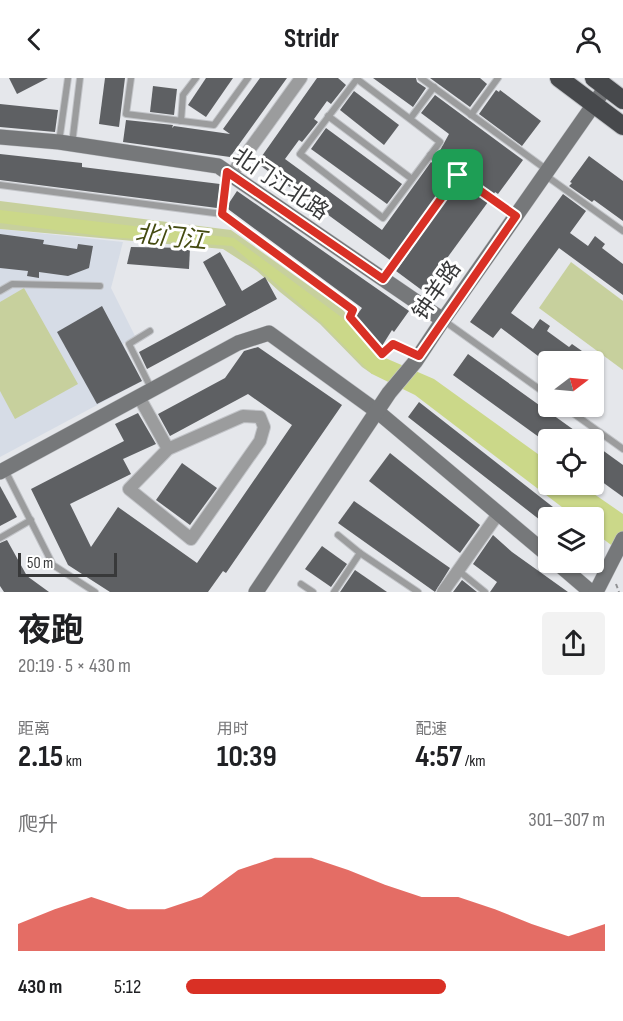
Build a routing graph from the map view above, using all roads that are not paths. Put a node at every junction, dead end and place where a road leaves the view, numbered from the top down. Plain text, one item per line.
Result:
1 (68, 78) edge
2 (80, 78) edge
3 (131, 78) edge
4 (189, 78) edge
5 (196, 78) edge
6 (248, 78) edge
7 (300, 78) edge
8 (421, 78) edge
9 (498, 78) edge
10 (559, 78) edge
11 (604, 81) edge
12 (434, 87) junction
13 (623, 100) edge
14 (594, 104) junction
15 (471, 115) junction
16 (328, 116) junction
17 (410, 119) junction
18 (180, 121) junction
19 (623, 126) edge
20 (0, 137) edge
21 (65, 143) junction
22 (430, 155) junction
23 (229, 173) junction
24 (546, 173) junction
25 (458, 175) junction
26 (412, 179) junction
27 (0, 185) edge
28 (222, 214) junction
29 (516, 216) junction
30 (623, 231) edge
31 (383, 279) junction
32 (100, 286) dead end
33 (0, 291) edge
34 (442, 320) junction
35 (150, 331) dead end
36 (417, 359) junction
37 (538, 388) edge
38 (146, 394) junction
39 (378, 412) junction
40 (578, 417) edge
41 (168, 449) junction
42 (623, 449) edge
43 (2, 471) edge
44 (498, 514) junction
45 (30, 520) junction
46 (338, 535) dead end
47 (0, 538) edge
48 (623, 539) edge
49 (538, 547) edge
50 (360, 553) junction
51 (458, 570) junction
52 (569, 573) edge
53 (301, 584) dead end
54 (95, 592) edge
55 (256, 592) edge
56 (313, 592) edge
57 (334, 592) edge
58 (417, 592) edge
59 (443, 592) edge
60 (485, 592) edge
61 (591, 592) edge
62 (596, 592) edge

1 - 21 lane
2 - 21 lane
3 - 18 lane
4 - 5 lane
5 - 18 lane
6 - 18 lane
7 - 23 street
8 - 12 lane
9 - 15 lane
10 - 14 highway
11 - 13 highway
11 - 14 street, 钟羊路
12 - 15 lane
12 - 17 lane
14 - 19 highway
14 - 24 street, 钟羊路
15 - 24 lane
16 - 17 lane
16 - 26 lane
16 - 26 lane
17 - 22 lane
20 - 21 street, 北门江北路
21 - 23 street, 北门江北路
22 - 25 lane
22 - 26 lane
23 - 28 lane
23 - 31 street, 北门江北路
24 - 29 street, 钟羊路
24 - 30 lane
25 - 29 lane
25 - 31 lane
27 - 28 lane
28 - 36 lane
29 - 34 street, 钟羊路
31 - 34 street, 北门江北路
32 - 33 lane
34 - 36 street, 钟羊路
34 - 37 lane
35 - 38 lane
36 - 39 street, 钟羊路
38 - 39 street
38 - 41 street
38 - 43 street
39 - 44 street
39 - 55 street, 钟羊路
40 - 42 lane
41 - 41 street
43 - 45 lane
44 - 49 street
44 - 51 street
45 - 47 lane
45 - 54 lane
46 - 50 lane
48 - 62 street
50 - 57 lane
50 - 58 lane
51 - 59 street
51 - 60 lane
52 - 61 street
53 - 56 lane

